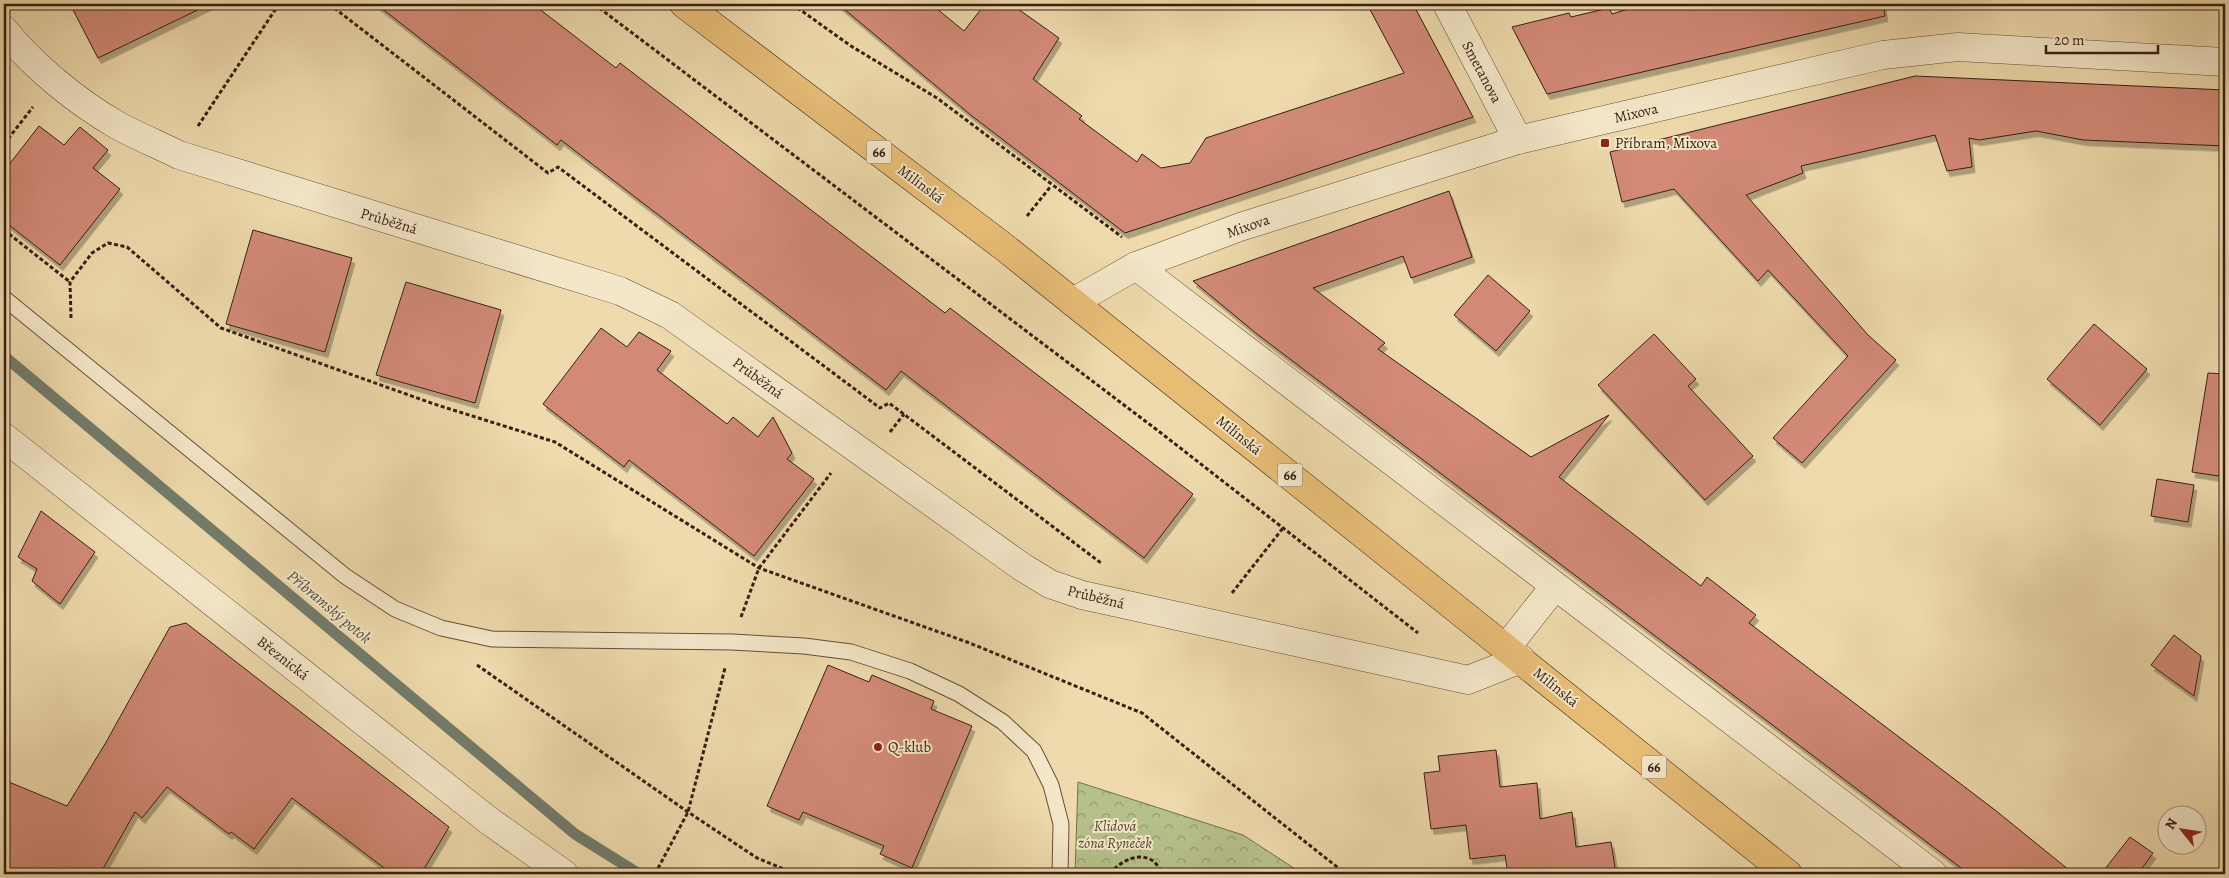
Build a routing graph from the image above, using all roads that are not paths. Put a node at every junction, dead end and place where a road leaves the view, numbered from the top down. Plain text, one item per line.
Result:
1 (684, 4) edge
2 (1446, 4) edge
3 (4, 30) edge
4 (2225, 62) edge
5 (1518, 140) junction
6 (1136, 266) junction
7 (4, 298) edge
8 (1073, 302) junction
9 (4, 438) edge
10 (1555, 586) junction
11 (1514, 654) junction
12 (564, 874) edge
13 (1060, 874) edge
14 (1788, 874) edge
15 (1933, 874) edge

1 - 8 main road, Milínská / 66
2 - 5 street, Smetanova
3 - 11 street, Průběžná
4 - 5 street, Mixova
5 - 6 street, Mixova
6 - 8 street, Mixova
6 - 10 street
7 - 13 lane
8 - 11 main road, Milínská / 66
9 - 12 street, Březnická
10 - 11 street
10 - 15 street
11 - 14 main road, Milínská / 66

